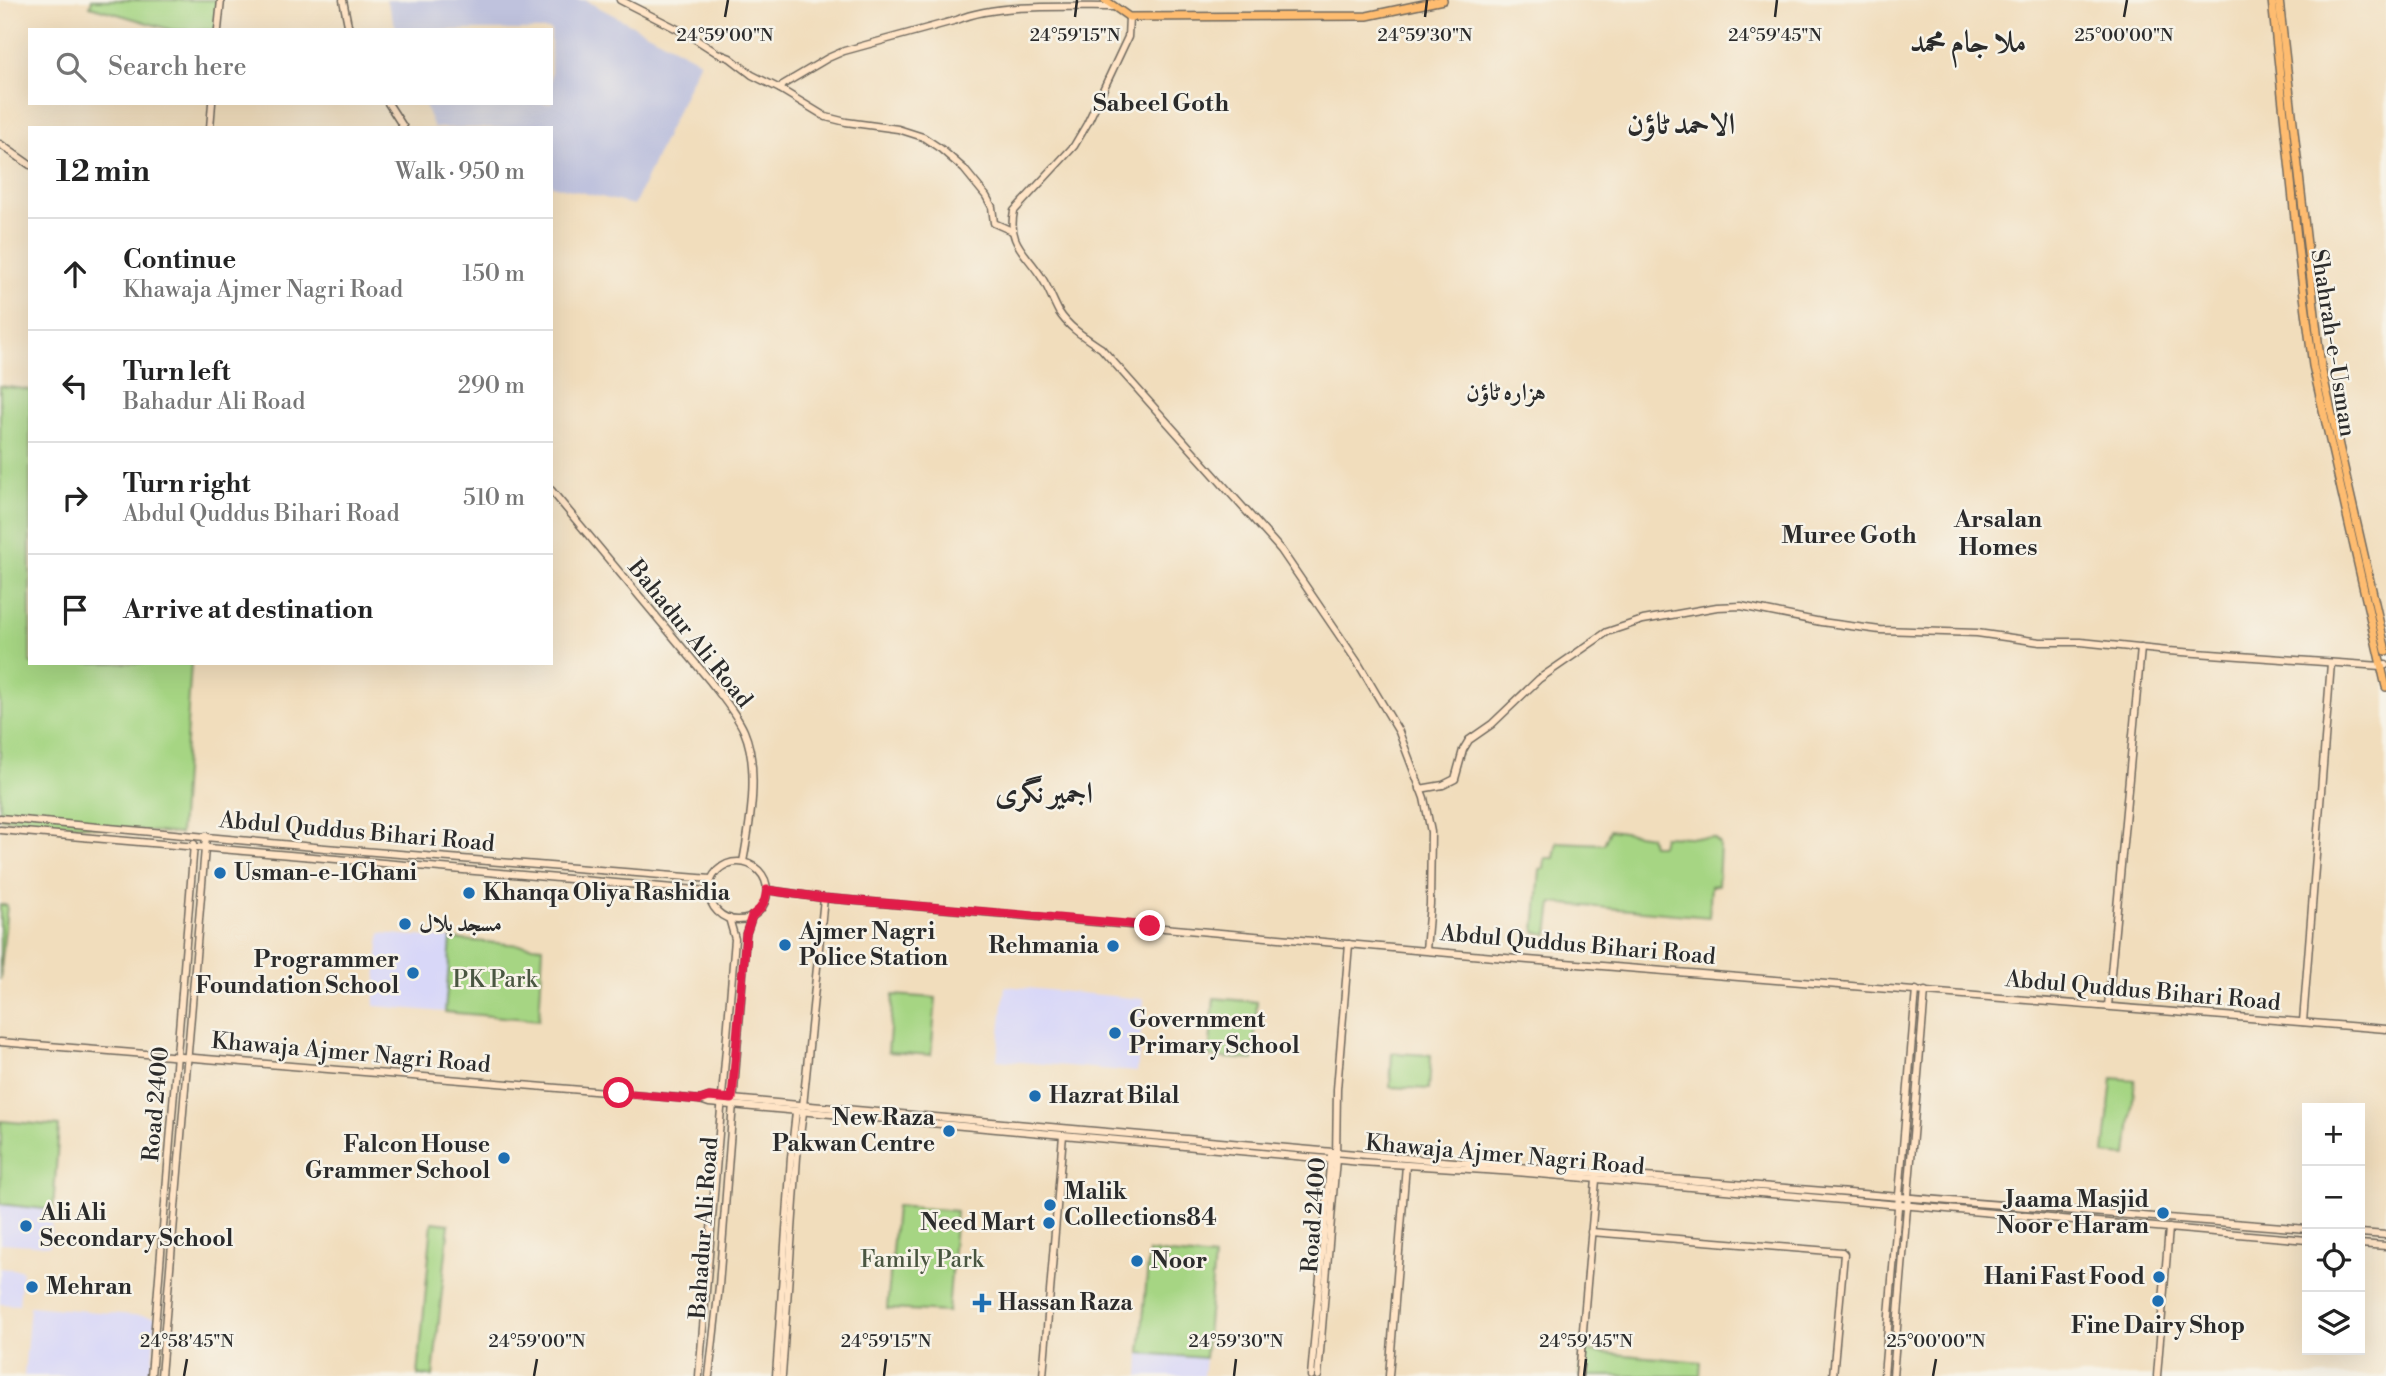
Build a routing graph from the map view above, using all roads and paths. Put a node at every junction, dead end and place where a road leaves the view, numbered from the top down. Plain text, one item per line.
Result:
1 (221, 0) edge
2 (343, 0) edge
3 (620, 0) edge
4 (1105, 0) edge
5 (1443, 0) edge
6 (2272, 0) edge
7 (2279, 0) edge
8 (1114, 7) junction
9 (1129, 17) junction
10 (218, 28) edge
11 (349, 28) edge
12 (780, 89) junction
13 (212, 105) edge
14 (389, 105) edge
15 (210, 126) edge
16 (403, 126) edge
17 (0, 144) edge
18 (28, 163) edge
19 (1012, 231) junction
20 (2324, 400) junction
21 (553, 492) edge
22 (2348, 506) junction
23 (2141, 648) junction
24 (2386, 651) edge
25 (2332, 663) junction
26 (2384, 665) edge
27 (2386, 688) edge
28 (1420, 789) junction
29 (0, 818) edge
30 (0, 830) edge
31 (195, 835) junction
32 (206, 836) junction
33 (194, 846) junction
34 (205, 847) junction
35 (743, 862) junction
36 (711, 879) junction
37 (767, 890) junction
38 (708, 891) junction
39 (824, 898) junction
40 (752, 916) junction
41 (729, 918) junction
42 (1349, 944) junction
43 (1426, 950) junction
44 (1916, 990) junction
45 (1925, 991) junction
46 (2108, 1006) junction
47 (2303, 1022) junction
48 (2386, 1029) edge
49 (0, 1042) edge
50 (178, 1056) junction
51 (187, 1057) junction
52 (722, 1101) junction
53 (732, 1102) junction
54 (801, 1111) junction
55 (1027, 1128) junction
56 (1082, 1133) junction
57 (1063, 1135) junction
58 (1334, 1155) junction
59 (1406, 1165) junction
60 (1558, 1173) junction
61 (1596, 1180) junction
62 (1643, 1181) junction
63 (1897, 1201) junction
64 (1907, 1202) junction
65 (2118, 1215) junction
66 (2117, 1224) junction
67 (2241, 1225) junction
68 (2169, 1228) junction
69 (2302, 1229) edge
70 (1591, 1232) junction
71 (2240, 1234) junction
72 (2365, 1234) edge
73 (2386, 1236) edge
74 (2302, 1240) edge
75 (2365, 1244) edge
76 (2386, 1245) edge
77 (154, 1353) junction
78 (163, 1353) junction
79 (151, 1376) edge
80 (161, 1376) edge
81 (699, 1376) edge
82 (709, 1376) edge
83 (779, 1376) edge
84 (1043, 1376) edge
85 (1311, 1376) edge
86 (1318, 1376) edge
87 (1389, 1376) edge
88 (1579, 1376) edge
89 (1833, 1376) edge
90 (1884, 1376) edge
91 (1893, 1376) edge
92 (2157, 1376) edge

1 - 10 main road
2 - 11 main road
3 - 12 main road
4 - 8 main road
5 - 9 main road
6 - 20 main road, Shahrah-e-Usman
7 - 20 main road, Shahrah-e-Usman
8 - 9 main road
8 - 12 main road
9 - 19 main road
12 - 19 main road
13 - 15 main road
14 - 16 main road
17 - 18 main road
19 - 28 main road
20 - 22 main road, Shahrah-e-Usman
21 - 35 main road, Bahadur Ali Road
22 - 24 main road, Shahrah-e-Usman
22 - 26 main road, Shahrah-e-Usman
23 - 25 main road
23 - 28 main road
23 - 46 main road
25 - 26 main road
25 - 47 main road
26 - 27 main road, Shahrah-e-Usman
28 - 43 main road
29 - 31 main road, Abdul Quddus Bihari Road
30 - 33 main road, Abdul Quddus Bihari Road
31 - 32 main road, Abdul Quddus Bihari Road
31 - 33 main road, Road 2400
32 - 34 main road, Road 2400
32 - 36 main road, Abdul Quddus Bihari Road
33 - 34 main road, Abdul Quddus Bihari Road
33 - 50 main road, Road 2400
34 - 38 main road, Abdul Quddus Bihari Road
34 - 51 main road, Road 2400
35 - 36 main road
35 - 37 main road
36 - 38 main road
37 - 39 main road, Abdul Quddus Bihari Road
37 - 40 main road
38 - 41 main road
39 - 42 main road, Abdul Quddus Bihari Road
39 - 54 main road
40 - 41 main road
40 - 53 main road, Bahadur Ali Road
41 - 52 main road, Bahadur Ali Road
42 - 43 main road, Abdul Quddus Bihari Road
42 - 58 main road, Road 2400
43 - 44 main road, Abdul Quddus Bihari Road
44 - 45 main road, Abdul Quddus Bihari Road
44 - 63 main road
45 - 46 main road, Abdul Quddus Bihari Road
45 - 64 main road
46 - 47 main road, Abdul Quddus Bihari Road
47 - 48 main road, Abdul Quddus Bihari Road
49 - 50 main road, Khawaja Ajmer Nagri Road
50 - 51 main road, Khawaja Ajmer Nagri Road
50 - 77 main road, Road 2400
51 - 52 main road, Khawaja Ajmer Nagri Road
51 - 78 main road, Road 2400
52 - 53 main road, Khawaja Ajmer Nagri Road
52 - 81 main road, Bahadur Ali Road
53 - 54 main road, Khawaja Ajmer Nagri Road
53 - 82 main road, Bahadur Ali Road
54 - 55 main road, Khawaja Ajmer Nagri Road
54 - 83 main road
55 - 56 main road, Khawaja Ajmer Nagri Road
55 - 57 main road, Khawaja Ajmer Nagri Road
56 - 57 main road, Khawaja Ajmer Nagri Road
56 - 58 main road, Khawaja Ajmer Nagri Road
57 - 84 main road
58 - 59 main road, Khawaja Ajmer Nagri Road
58 - 60 main road, Khawaja Ajmer Nagri Road
58 - 85 main road, Road 2400
58 - 86 main road, Road 2400
59 - 60 main road, Khawaja Ajmer Nagri Road
59 - 87 main road
60 - 61 main road, Khawaja Ajmer Nagri Road
60 - 62 main road, Khawaja Ajmer Nagri Road
61 - 62 main road, Khawaja Ajmer Nagri Road
61 - 70 main road
62 - 63 main road, Khawaja Ajmer Nagri Road
63 - 64 main road, Khawaja Ajmer Nagri Road
63 - 90 main road
64 - 65 main road, Khawaja Ajmer Nagri Road
64 - 66 main road, Khawaja Ajmer Nagri Road
64 - 91 main road
65 - 66 main road
65 - 67 main road, Khawaja Ajmer Nagri Road
66 - 68 main road, Khawaja Ajmer Nagri Road
67 - 69 main road, Khawaja Ajmer Nagri Road
67 - 71 main road
68 - 71 main road, Khawaja Ajmer Nagri Road
68 - 92 main road
70 - 88 main road
70 - 89 main road
71 - 74 main road, Khawaja Ajmer Nagri Road
72 - 73 main road
75 - 76 main road
77 - 78 main road
77 - 79 main road, Road 2400
78 - 80 main road, Road 2400

